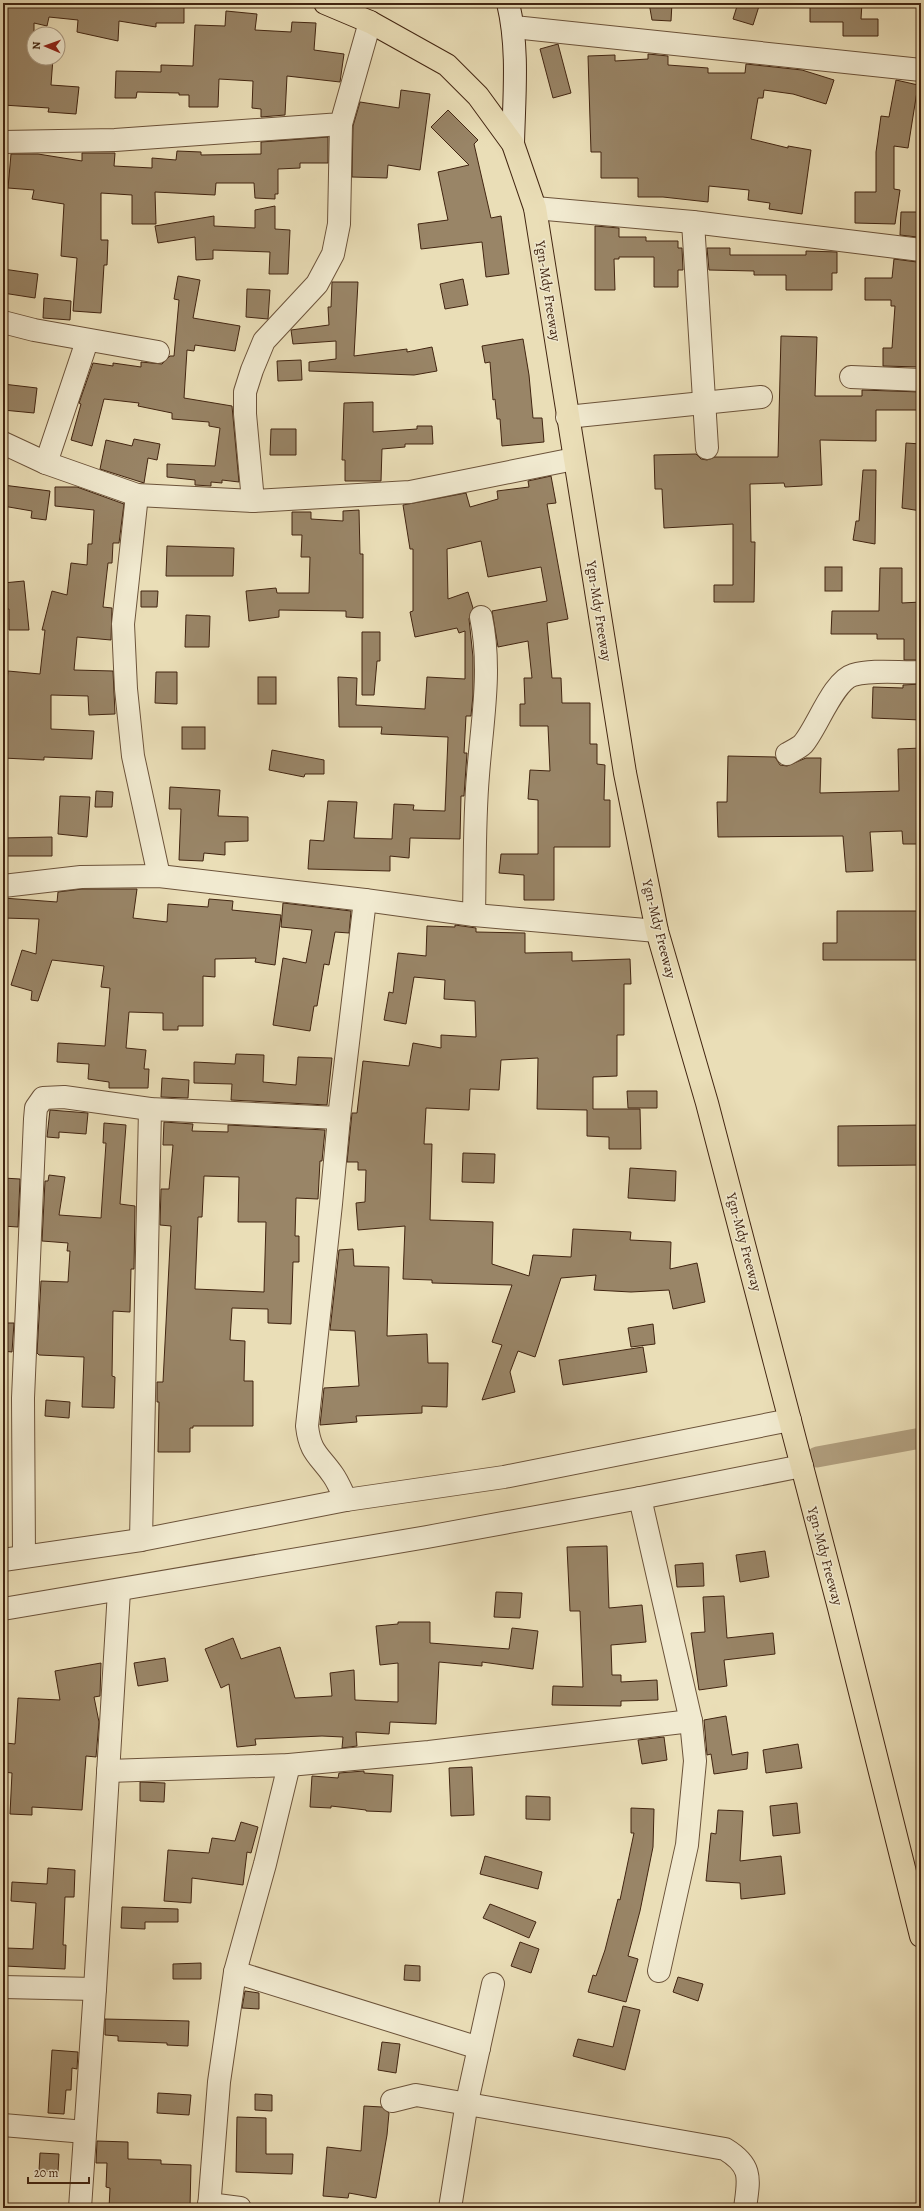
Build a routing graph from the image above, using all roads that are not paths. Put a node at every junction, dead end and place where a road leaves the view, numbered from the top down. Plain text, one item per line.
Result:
1 (325, 3) edge
2 (508, 3) edge
3 (370, 22) junction
4 (514, 27) junction
5 (921, 70) edge
6 (341, 124) junction
7 (3, 142) edge
8 (513, 144) junction
9 (535, 208) junction
10 (693, 222) junction
11 (921, 250) edge
12 (3, 322) edge
13 (87, 340) junction
14 (158, 352) dead end
15 (852, 377) dead end
16 (921, 380) edge
17 (761, 397) dead end
18 (704, 402) junction
19 (567, 417) junction
20 (3, 443) edge
21 (707, 448) dead end
22 (574, 459) junction
23 (46, 463) junction
24 (137, 496) junction
25 (253, 501) junction
26 (481, 617) dead end
27 (921, 672) edge
28 (787, 754) dead end
29 (159, 876) junction
30 (3, 886) edge
31 (365, 900) junction
32 (474, 915) junction
33 (657, 931) junction
34 (150, 1110) junction
35 (338, 1118) junction
36 (790, 1420) junction
37 (802, 1466) junction
38 (640, 1498) junction
39 (346, 1500) junction
40 (141, 1540) junction
41 (24, 1556) junction
42 (3, 1560) edge
43 (119, 1591) junction
44 (3, 1609) edge
45 (691, 1720) junction
46 (289, 1765) junction
47 (108, 1771) junction
48 (921, 1936) edge
49 (658, 1970) dead end
50 (235, 1972) junction
51 (493, 1984) dead end
52 (3, 1987) edge
53 (95, 1989) junction
54 (479, 2048) junction
55 (392, 2101) dead end
56 (467, 2102) junction
57 (3, 2125) edge
58 (85, 2132) junction
59 (209, 2206) edge
60 (80, 2208) edge
61 (240, 2208) edge
62 (450, 2208) edge
63 (745, 2208) edge

1 - 3 main road, Ygn-Mdy Freeway
2 - 4 street
3 - 6 street
3 - 8 main road, Ygn-Mdy Freeway
4 - 5 street
4 - 8 street
6 - 7 street
6 - 25 street
8 - 9 main road, Ygn-Mdy Freeway
9 - 10 street
9 - 19 main road, Ygn-Mdy Freeway
10 - 11 street
10 - 18 street
12 - 13 street
13 - 14 street
13 - 23 street
15 - 16 street
17 - 18 street
18 - 19 street
18 - 21 street
19 - 22 main road, Ygn-Mdy Freeway
20 - 23 street
22 - 25 street
22 - 33 main road, Ygn-Mdy Freeway
23 - 24 street
24 - 25 street
24 - 29 street
26 - 32 street
27 - 28 street
29 - 30 street
29 - 31 street
31 - 32 street
31 - 35 street
32 - 33 street
33 - 36 main road, Ygn-Mdy Freeway
34 - 35 street
34 - 40 street
34 - 41 street
35 - 39 street
36 - 37 main road, Ygn-Mdy Freeway
36 - 39 street
37 - 38 street
37 - 48 main road, Ygn-Mdy Freeway
38 - 43 street
38 - 45 street
39 - 40 street
40 - 41 street
41 - 42 street
43 - 44 street
43 - 47 street
45 - 46 street
45 - 49 street
46 - 47 street
46 - 50 street
47 - 53 street
50 - 54 street
50 - 59 street
51 - 54 street
52 - 53 street
53 - 58 street
54 - 56 street
55 - 56 street
56 - 62 street
56 - 63 street
57 - 58 street
58 - 60 street
59 - 61 street

